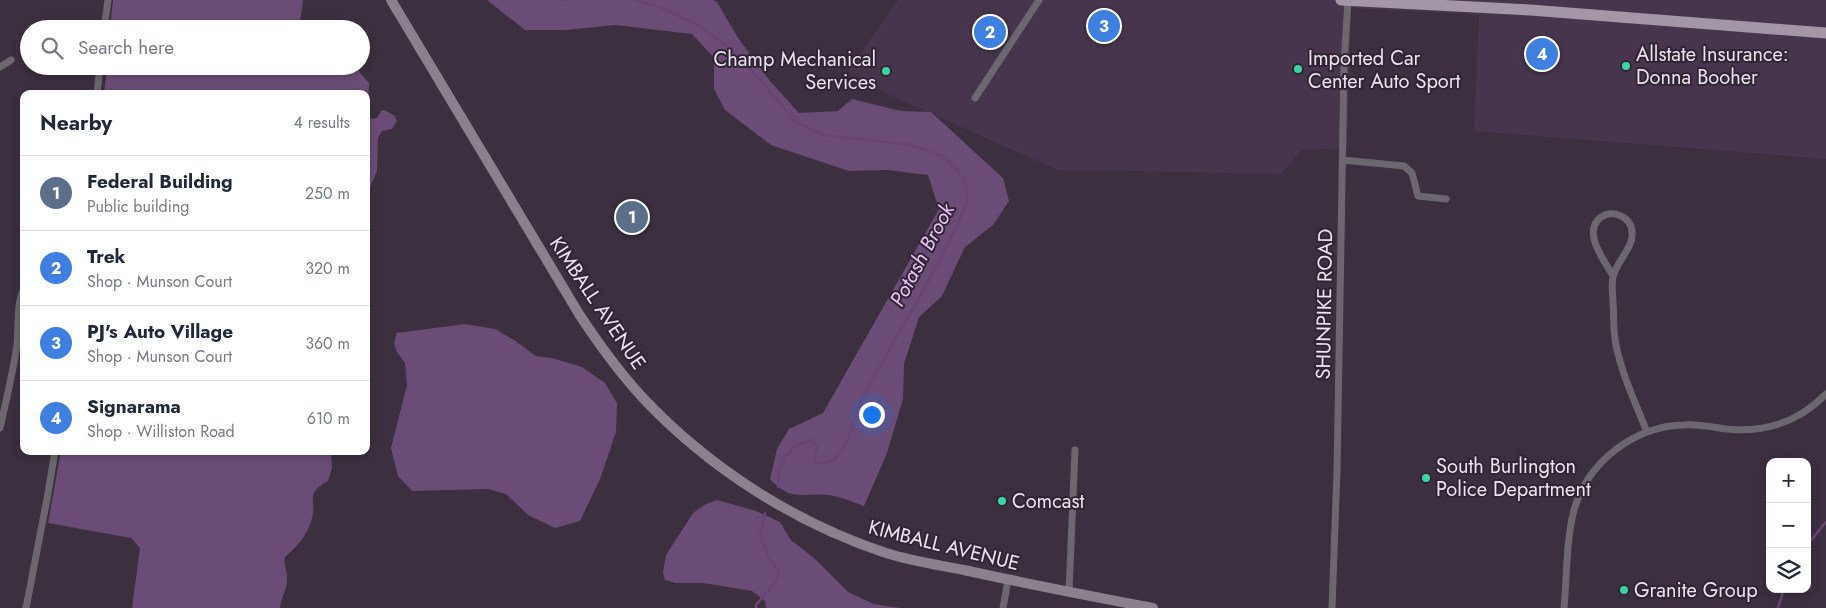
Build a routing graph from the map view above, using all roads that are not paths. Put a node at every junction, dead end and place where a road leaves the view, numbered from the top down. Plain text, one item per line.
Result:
1 (108, 0) edge
2 (391, 0) edge
3 (1039, 0) edge
4 (1341, 0) edge
5 (1348, 0) edge
6 (1481, 4) edge
7 (105, 20) edge
8 (1826, 33) edge
9 (11, 60) dead end
10 (0, 67) edge
11 (99, 75) edge
12 (97, 90) edge
13 (975, 98) dead end
14 (1343, 160) junction
15 (1446, 199) dead end
16 (1613, 276) junction
17 (20, 296) edge
18 (1826, 394) edge
19 (0, 428) edge
20 (1647, 432) junction
21 (1075, 450) dead end
22 (54, 455) edge
23 (1008, 580) junction
24 (1069, 592) junction
25 (26, 608) edge
26 (1003, 608) edge
27 (1153, 608) edge
28 (1332, 608) edge
29 (1564, 608) edge

1 - 7 street
2 - 23 main road, KIMBALL AVENUE
3 - 13 street
4 - 5 main road
5 - 6 main road
5 - 14 street, SHUNPIKE ROAD
6 - 8 main road
9 - 10 street
11 - 12 street
14 - 15 street
14 - 28 street, SHUNPIKE ROAD
16 - 16 street
16 - 20 street
17 - 19 street
18 - 20 street
20 - 29 street
21 - 24 street
22 - 25 street
23 - 24 main road, KIMBALL AVENUE
23 - 26 street
24 - 27 main road, KIMBALL AVENUE

